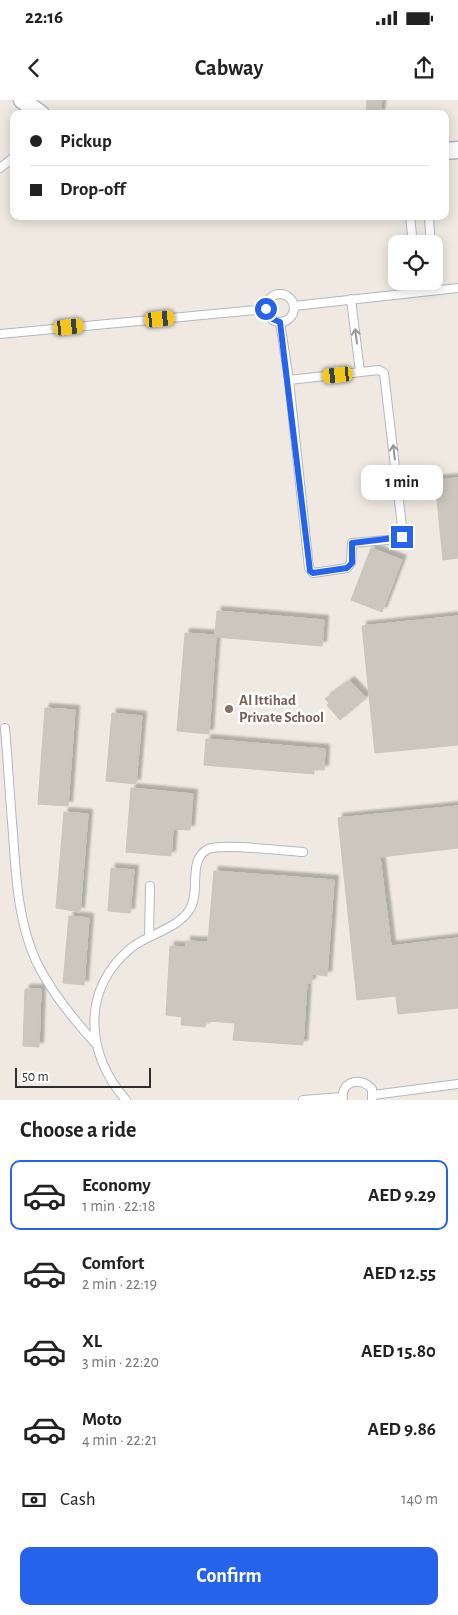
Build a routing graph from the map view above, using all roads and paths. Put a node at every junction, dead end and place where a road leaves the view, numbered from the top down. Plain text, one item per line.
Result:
1 (22, 100) edge
2 (36, 110) edge
3 (10, 160) edge
4 (0, 168) edge
5 (410, 220) edge
6 (429, 220) edge
7 (430, 233) dead end
8 (412, 235) dead end
9 (458, 288) edge
10 (351, 299) junction
11 (294, 306) junction
12 (266, 309) junction
13 (280, 322) junction
14 (0, 334) edge
15 (360, 372) junction
16 (289, 380) junction
17 (6, 728) dead end
18 (303, 852) dead end
19 (150, 886) dead end
20 (149, 937) junction
21 (96, 1044) junction
22 (458, 1084) edge
23 (343, 1098) edge
24 (373, 1098) edge
25 (126, 1100) edge
26 (303, 1100) edge

1 - 2 street
3 - 4 lane
5 - 8 lane
6 - 7 lane
9 - 10 lane
10 - 11 lane
15 -> 10 lane
11 - 12 lane
11 - 13 lane
12 - 13 lane
12 - 14 lane
13 - 16 lane
15 - 16 lane
16 -> 15 lane
17 - 21 lane
18 - 20 lane
19 - 20 lane
20 - 21 lane
21 - 25 lane
22 - 24 lane
23 - 24 lane
23 - 26 lane

